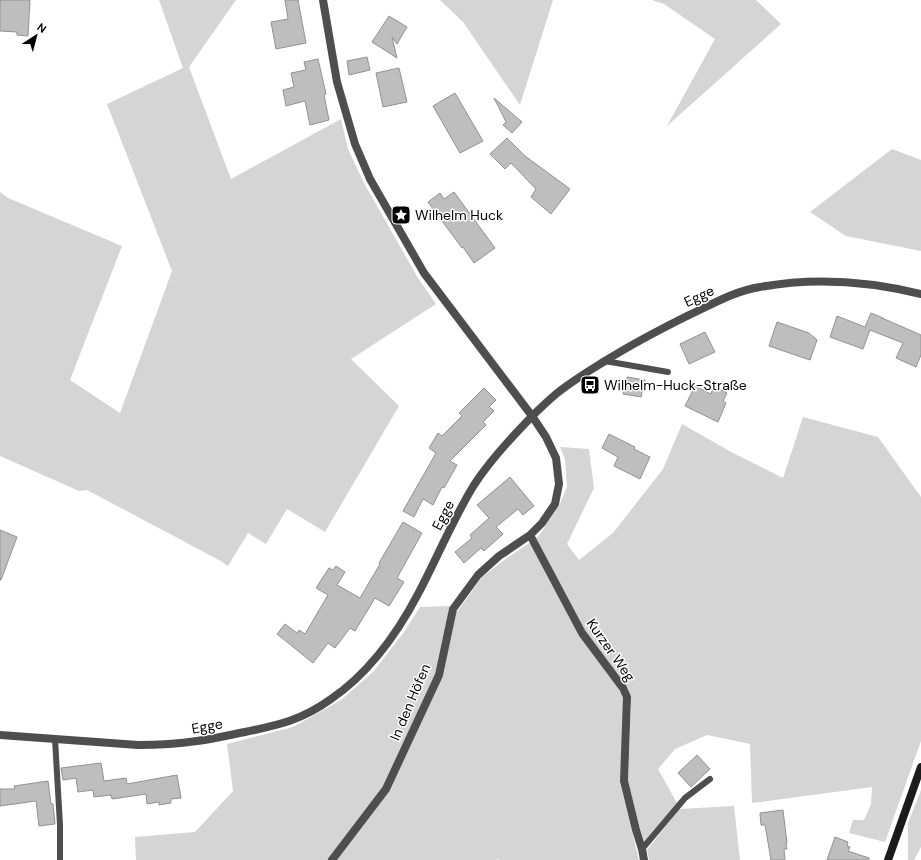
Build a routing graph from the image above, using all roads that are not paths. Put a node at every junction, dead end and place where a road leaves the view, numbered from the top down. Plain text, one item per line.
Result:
1 (324, 0) edge
2 (921, 294) edge
3 (605, 361) junction
4 (668, 372) dead end
5 (532, 416) junction
6 (530, 535) junction
7 (0, 735) edge
8 (55, 739) junction
9 (921, 767) edge
10 (710, 779) dead end
11 (642, 849) junction
12 (60, 860) edge
13 (332, 860) edge
14 (644, 860) edge
15 (888, 860) edge

1 - 5 street
2 - 3 street, Egge
3 - 4 lane
3 - 5 street, Egge
5 - 6 street, In den Höfen
5 - 8 street, Egge
6 - 11 street, Kurzer Weg
6 - 13 street, In den Höfen
7 - 8 street, Egge
8 - 12 lane
9 - 15 main road
10 - 11 lane
11 - 14 street, Kurzer Weg

